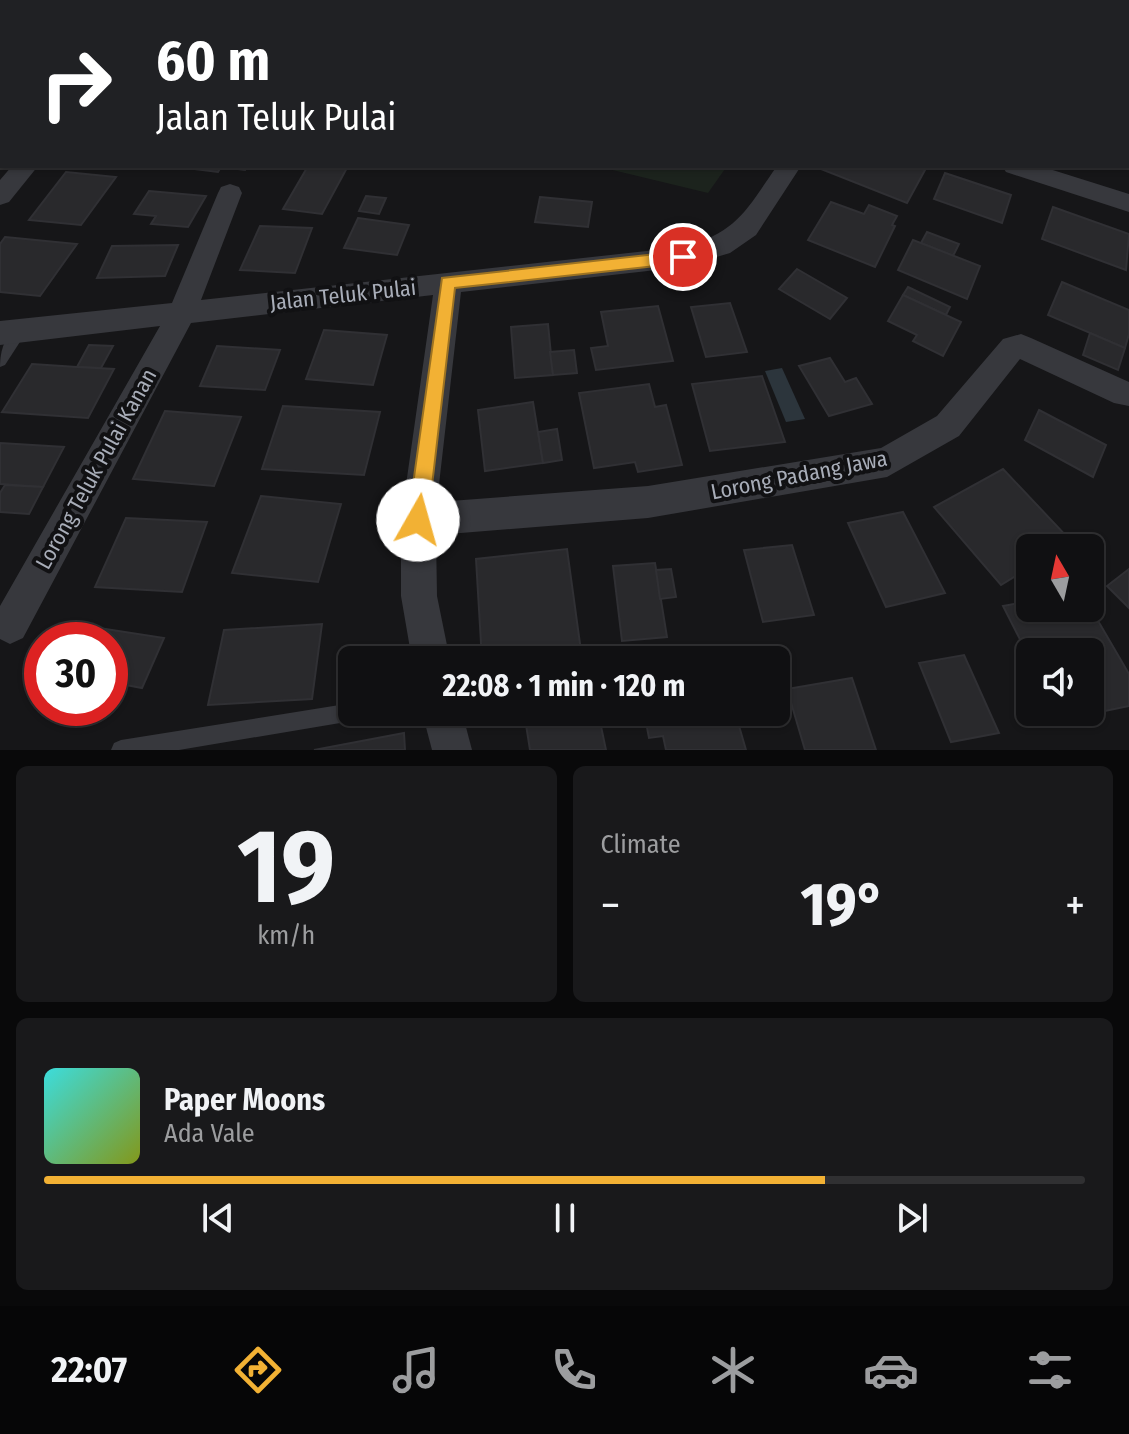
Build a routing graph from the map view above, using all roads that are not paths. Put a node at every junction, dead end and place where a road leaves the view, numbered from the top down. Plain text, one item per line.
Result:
1 (24, 168) edge
2 (788, 168) edge
3 (1042, 171) edge
4 (230, 193) dead end
5 (0, 196) edge
6 (1129, 203) edge
7 (448, 283) junction
8 (182, 313) junction
9 (10, 332) edge
10 (0, 361) edge
11 (1125, 394) dead end
12 (418, 520) junction
13 (10, 625) dead end
14 (428, 646) edge
15 (338, 714) edge
16 (446, 726) edge
17 (121, 750) edge
18 (452, 750) edge

1 - 5 street
2 - 7 street, Jalan Teluk Pulai
3 - 6 street
4 - 8 street, Lorong Teluk Pulai Kanan
7 - 8 street, Jalan Teluk Pulai
7 - 12 street
8 - 9 street, Jalan Teluk Pulai
8 - 13 street, Lorong Teluk Pulai Kanan
9 - 10 lane
11 - 12 street, Lorong Padang Jawa
12 - 14 street
15 - 17 lane
16 - 18 street

